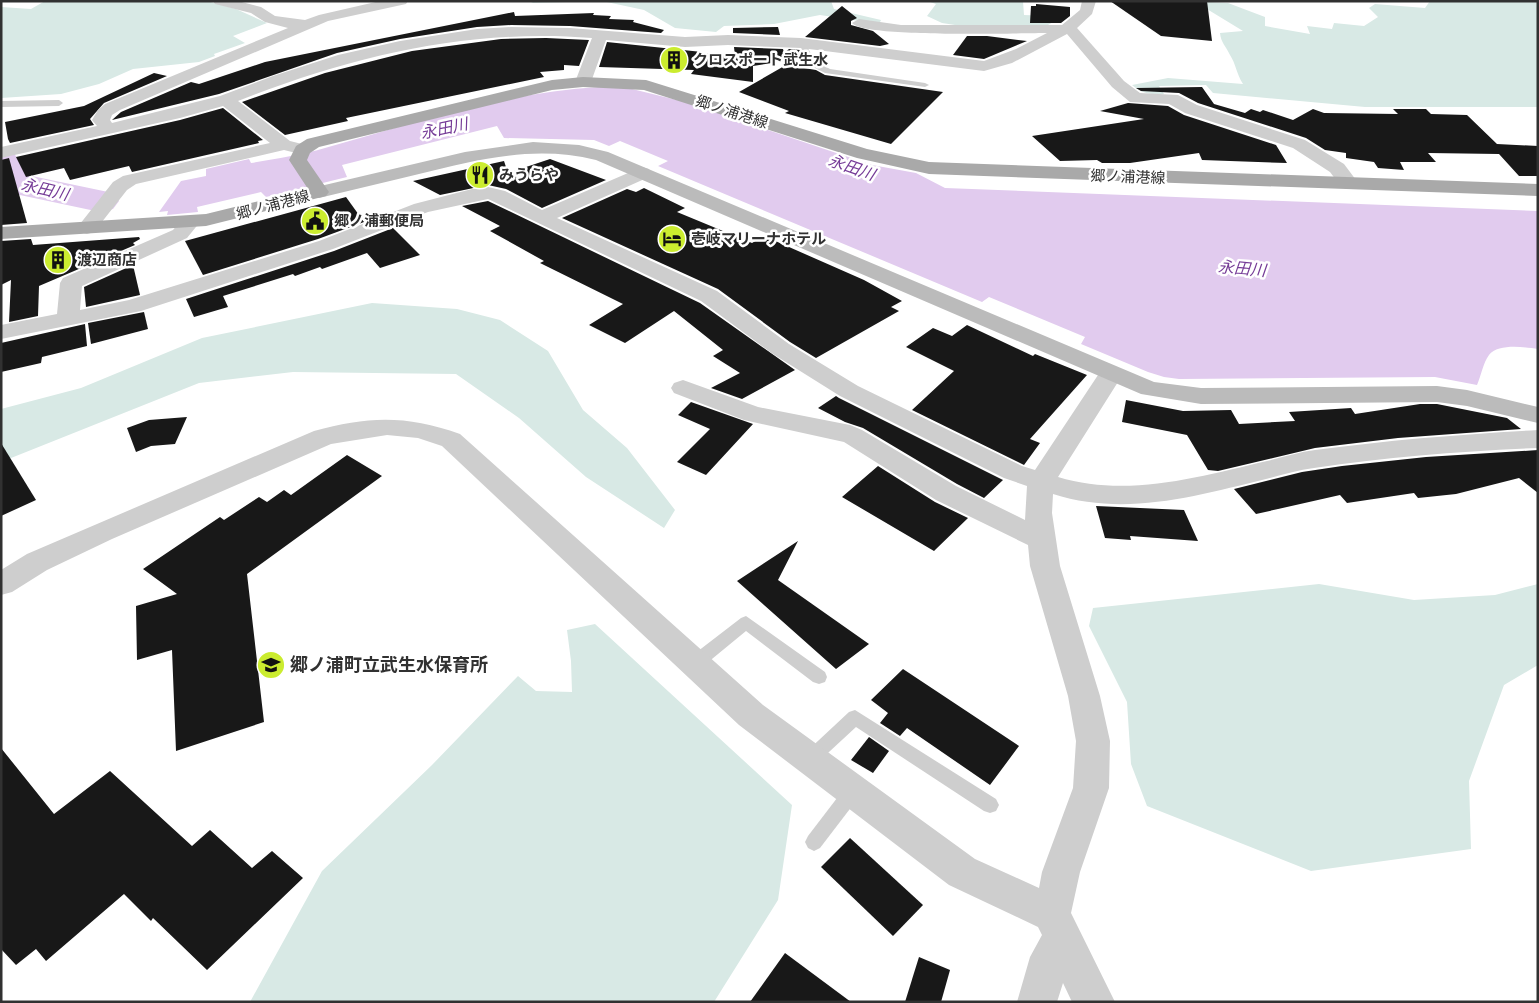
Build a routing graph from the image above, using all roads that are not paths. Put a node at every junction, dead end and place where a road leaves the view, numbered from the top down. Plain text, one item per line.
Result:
1 (220, 1) edge
2 (401, 1) edge
3 (1089, 1) edge
4 (859, 23) dead end
5 (307, 25) junction
6 (1066, 29) junction
7 (601, 34) junction
8 (801, 43) junction
9 (583, 82) junction
10 (925, 85) dead end
11 (226, 100) junction
12 (59, 103) dead end
13 (4, 104) edge
14 (108, 129) junction
15 (284, 144) junction
16 (302, 150) junction
17 (5, 152) edge
18 (642, 172) junction
19 (1349, 184) junction
20 (317, 189) junction
21 (1538, 190) edge
22 (541, 218) junction
23 (190, 222) junction
24 (87, 228) junction
25 (1, 233) edge
26 (68, 318) junction
27 (1, 332) edge
28 (1111, 374) junction
29 (683, 388) dead end
30 (1538, 415) edge
31 (1538, 439) edge
32 (1042, 482) junction
33 (1040, 539) junction
34 (1, 584) edge
35 (695, 663) junction
36 (819, 678) dead end
37 (810, 759) junction
38 (853, 791) junction
39 (990, 805) dead end
40 (814, 842) dead end
41 (1057, 926) junction
42 (1037, 1002) edge
43 (1095, 1002) edge

1 - 5 street
2 - 5 street
3 - 6 street
4 - 6 street
5 - 14 street
6 - 8 street
6 - 19 street
7 - 8 street
7 - 9 street
7 - 11 street
8 - 10 lane
9 - 16 main road, 郷ノ浦港線
9 - 19 main road, 郷ノ浦港線
11 - 14 street
11 - 15 street
12 - 13 lane
14 - 17 street
15 - 16 street
15 - 24 street
16 - 20 main road, 郷ノ浦港線
18 - 20 street
18 - 22 street
18 - 28 street
19 - 21 main road, 郷ノ浦港線
20 - 23 main road, 郷ノ浦港線
22 - 26 street
22 - 32 street
23 - 24 main road, 郷ノ浦港線
23 - 26 street
24 - 25 main road, 郷ノ浦港線
26 - 27 street
28 - 30 street
28 - 32 street
29 - 33 street
31 - 32 street
32 - 33 street
33 - 41 street
34 - 35 street
35 - 36 lane
35 - 37 street
37 - 38 street
37 - 39 lane
38 - 40 lane
38 - 41 street
41 - 42 street
41 - 43 street

